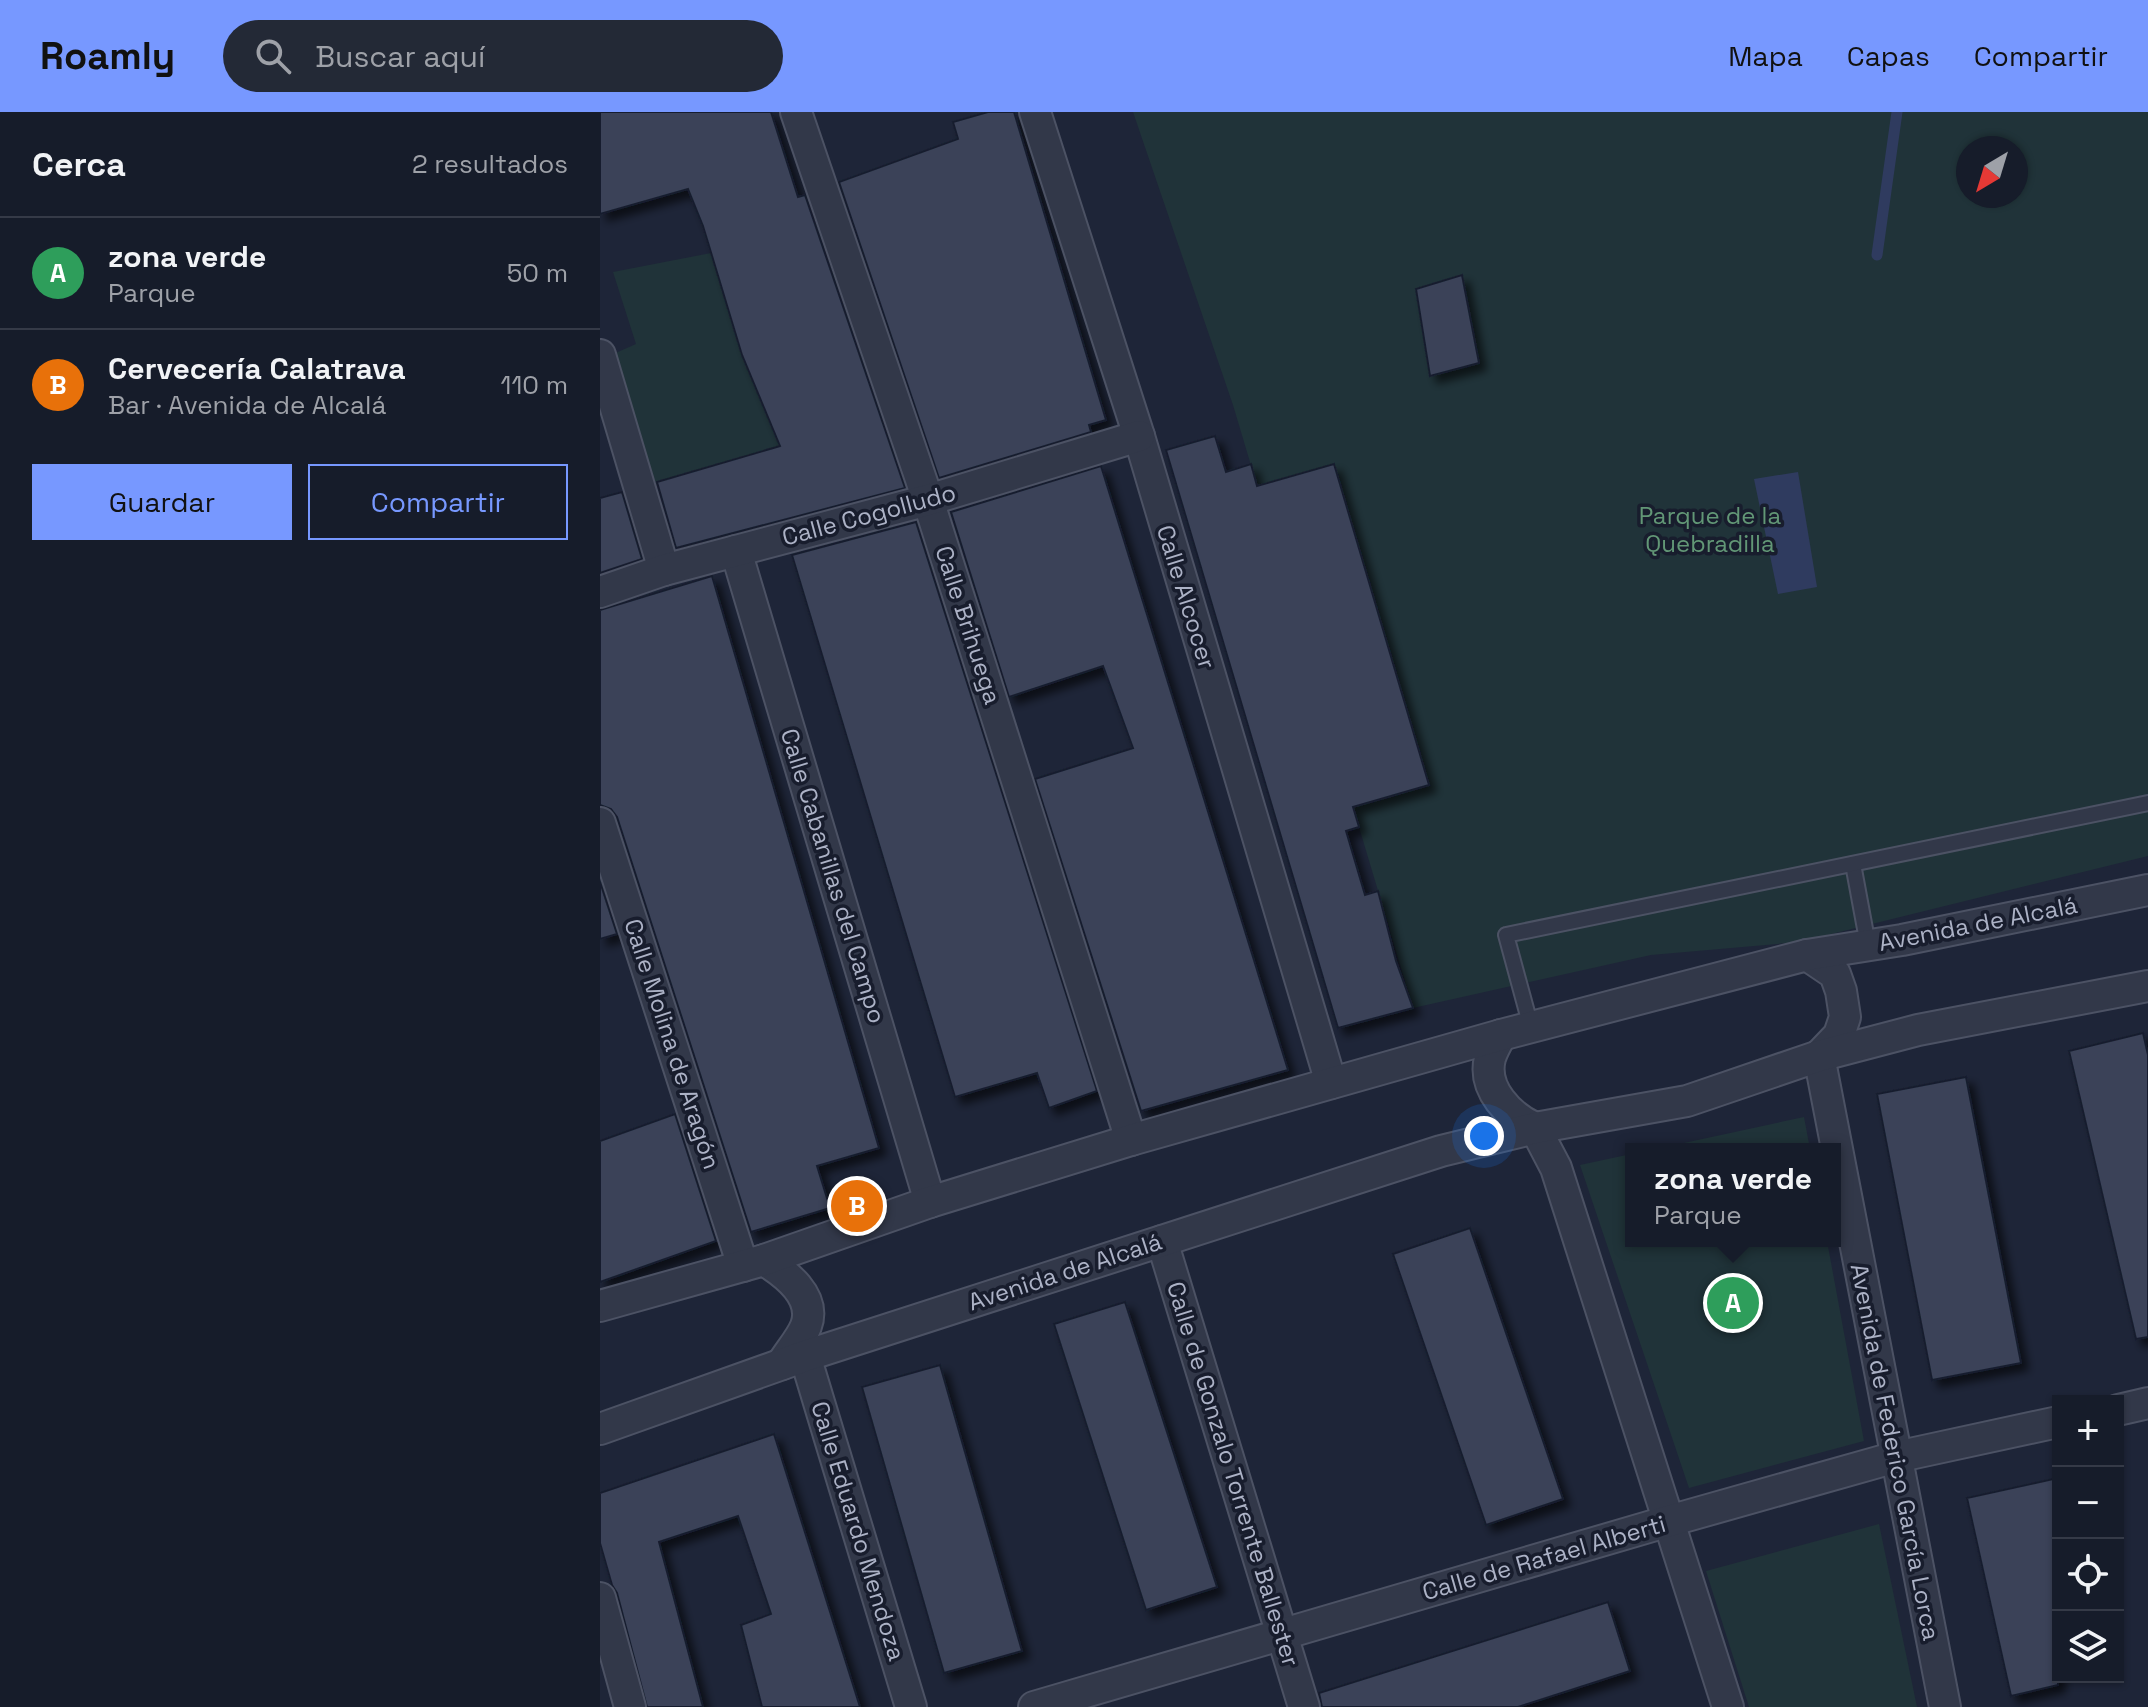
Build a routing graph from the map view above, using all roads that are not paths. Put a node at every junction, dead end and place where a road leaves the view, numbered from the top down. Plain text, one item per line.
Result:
1 (796, 112) edge
2 (1035, 112) edge
3 (600, 355) edge
4 (1139, 436) junction
5 (928, 500) junction
6 (736, 551) junction
7 (664, 570) junction
8 (600, 592) edge
9 (2148, 803) edge
10 (600, 823) edge
11 (1853, 864) junction
12 (2148, 890) edge
13 (1868, 945) junction
14 (1807, 955) junction
15 (2148, 986) edge
16 (1531, 1027) junction
17 (1501, 1035) junction
18 (1819, 1056) junction
19 (1331, 1083) junction
20 (1535, 1128) junction
21 (1131, 1140) junction
22 (1836, 1143) edge
23 (1841, 1171) edge
24 (930, 1202) junction
25 (1162, 1241) junction
26 (754, 1263) junction
27 (600, 1306) edge
28 (793, 1360) junction
29 (2148, 1403) edge
30 (2124, 1409) edge
31 (2052, 1423) edge
32 (600, 1429) edge
33 (1896, 1457) junction
34 (1669, 1521) junction
35 (600, 1598) edge
36 (1282, 1635) junction
37 (630, 1707) edge
38 (911, 1707) edge
39 (1034, 1707) edge
40 (1304, 1707) edge
41 (1728, 1707) edge
42 (1945, 1707) edge

1 - 5 street, Calle Brihuega
2 - 4 street, Calle Alcocer
3 - 7 street
4 - 5 street, Calle Cogolludo
4 - 19 street, Calle Alcocer
5 - 6 street, Calle Cogolludo
5 - 21 street, Calle Brihuega
6 - 7 street, Calle Cogolludo
6 - 24 street, Calle Cabanillas del Campo
7 - 8 street, Calle Cogolludo
9 - 11 lane
10 - 26 street, Calle Molina de Aragón
11 - 13 lane
11 - 16 lane
12 - 13 street, Avenida de Alcalá
13 - 14 street, Avenida de Alcalá
14 - 16 street, Avenida de Alcalá
14 - 18 street
15 - 18 street, Avenida de Alcalá
16 - 17 street, Avenida de Alcalá
17 - 19 street, Avenida de Alcalá
17 - 20 street
18 - 20 street, Avenida de Alcalá
18 - 22 street, Avenida de Federico García Lorca
19 - 21 street, Avenida de Alcalá
20 - 25 street, Avenida de Alcalá
20 - 34 street
21 - 24 street, Avenida de Alcalá
23 - 33 street, Avenida de Federico García Lorca
24 - 26 street, Avenida de Alcalá
25 - 28 street, Avenida de Alcalá
25 - 36 street, Calle de Gonzalo Torrente Ballester
26 - 27 street, Avenida de Alcalá
26 - 28 street
28 - 32 street, Avenida de Alcalá
28 - 38 street, Calle Eduardo Mendoza
29 - 30 street
31 - 33 street, Calle de Rafael Alberti
33 - 34 street, Calle de Rafael Alberti
33 - 42 street, Avenida de Federico García Lorca
34 - 36 street, Calle de Rafael Alberti
34 - 41 street
35 - 37 street
36 - 39 street, Calle de Rafael Alberti
36 - 40 street, Calle de Gonzalo Torrente Ballester

